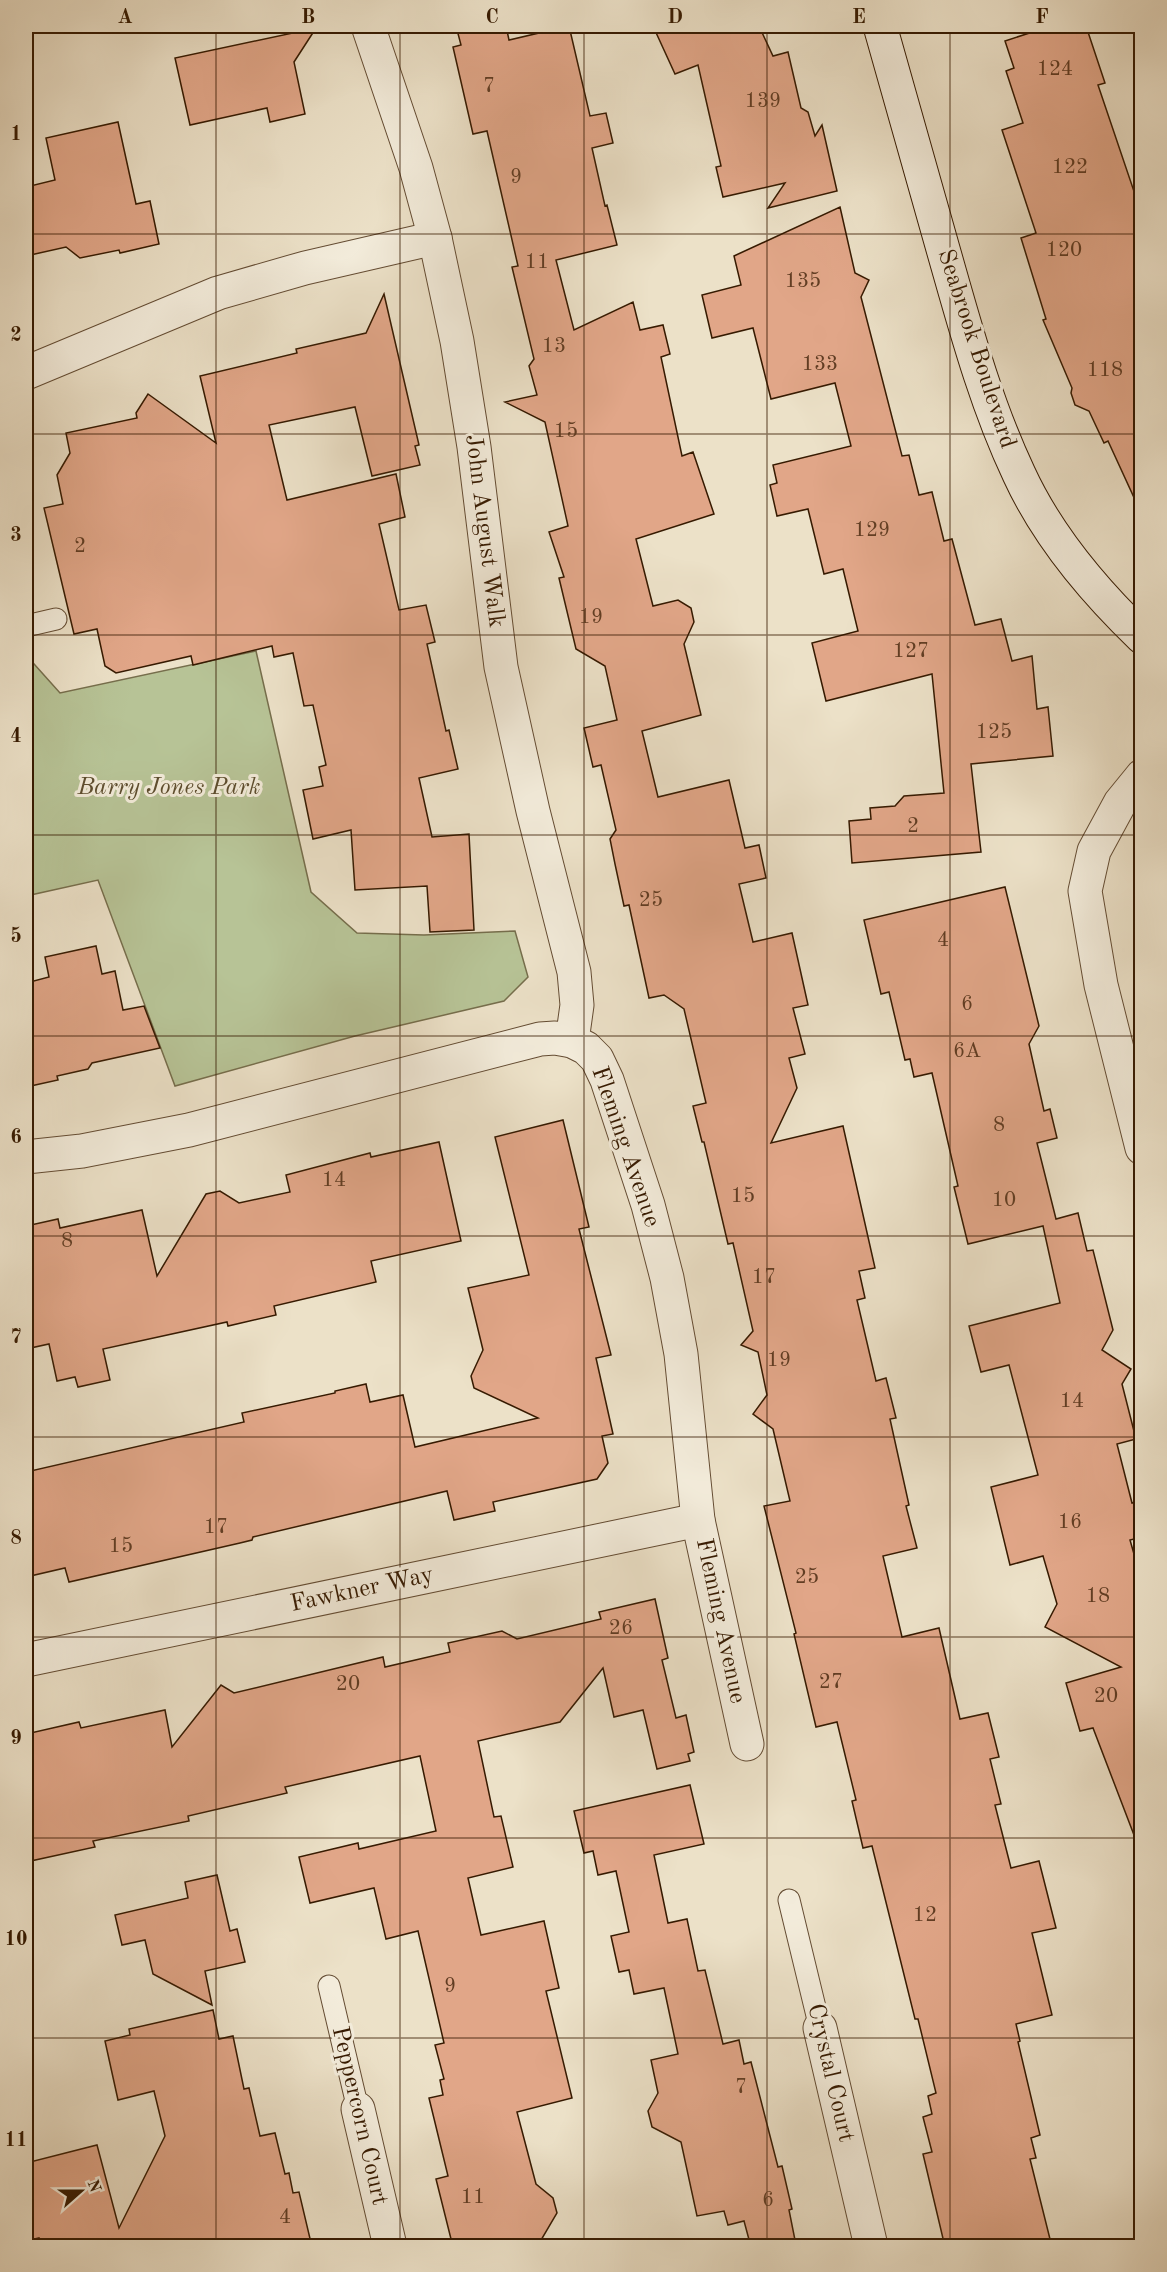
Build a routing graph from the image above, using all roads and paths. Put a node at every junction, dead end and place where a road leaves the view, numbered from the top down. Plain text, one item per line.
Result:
1 (368, 26) edge
2 (880, 26) edge
3 (435, 238) junction
4 (26, 373) edge
5 (56, 619) dead end
6 (26, 626) edge
7 (1142, 637) edge
8 (1142, 776) edge
9 (572, 1041) junction
10 (1142, 1148) edge
11 (26, 1157) edge
12 (698, 1520) junction
13 (26, 1660) edge
14 (747, 1744) dead end
15 (789, 1900) dead end
16 (329, 1986) dead end
17 (820, 2028) joint
18 (358, 2109) joint
19 (390, 2247) edge
20 (870, 2247) edge

1 - 3 street, John August Walk
2 - 7 street, Seabrook Boulevard
3 - 4 street
3 - 9 street, John August Walk
5 - 6 lane
8 - 10 street
9 - 11 street, Fleming Avenue
9 - 12 street, Fleming Avenue
12 - 13 street, Fawkner Way
12 - 14 street, Fleming Avenue
15 - 17 lane, Crystal Court
16 - 18 lane, Peppercorn Court
17 - 20 street, Crystal Court
18 - 19 street, Peppercorn Court

